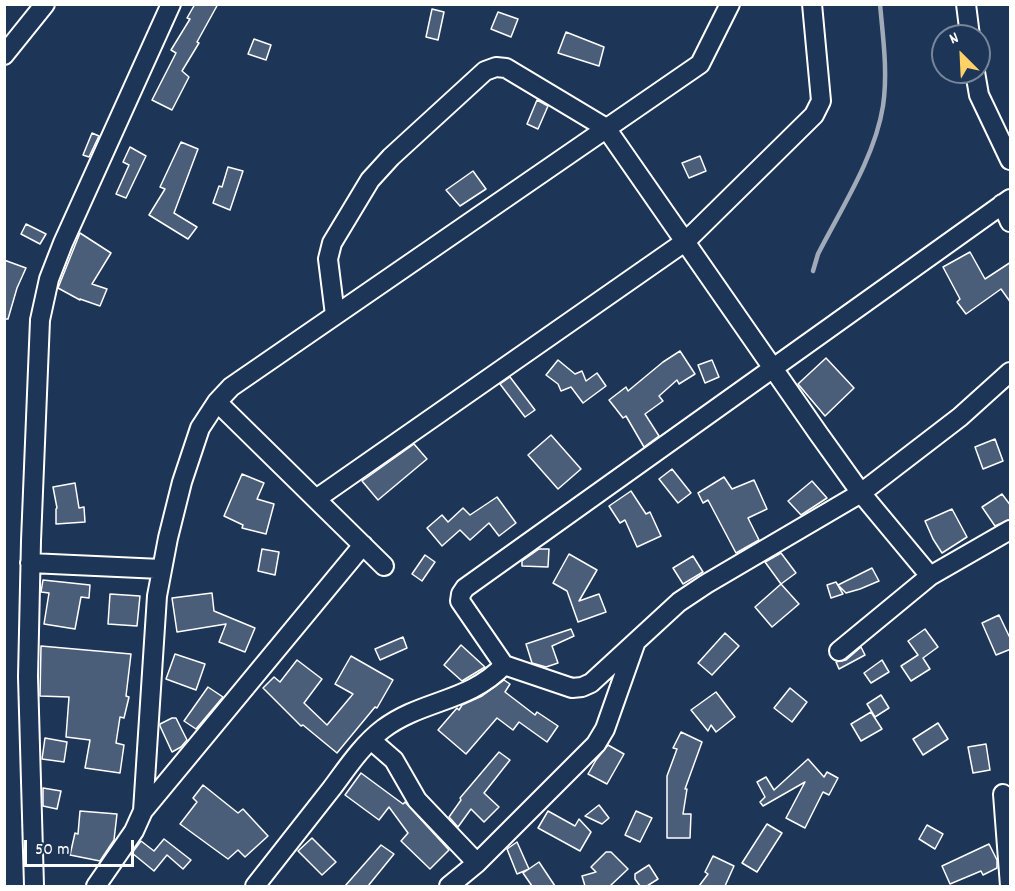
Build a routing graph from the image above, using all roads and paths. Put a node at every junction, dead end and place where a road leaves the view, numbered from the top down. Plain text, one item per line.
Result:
1 (45, 4) edge
2 (171, 4) edge
3 (730, 4) edge
4 (812, 4) edge
5 (966, 4) edge
6 (968, 24) edge
7 (4, 55) edge
8 (977, 84) edge
9 (606, 128) junction
10 (1011, 160) edge
11 (1006, 201) edge
12 (1011, 222) edge
13 (686, 242) junction
14 (335, 315) junction
15 (774, 368) junction
16 (1011, 372) edge
17 (217, 402) junction
18 (861, 493) junction
19 (316, 499) junction
20 (1011, 530) edge
21 (363, 545) junction
22 (30, 563) junction
23 (384, 566) dead end
24 (161, 569) junction
25 (930, 576) junction
26 (636, 640) junction
27 (839, 651) dead end
28 (504, 665) junction
29 (371, 740) junction
30 (1002, 794) dead end
31 (143, 811) junction
32 (477, 862) junction
33 (1010, 882) edge
34 (34, 886) edge
35 (96, 886) edge
36 (255, 886) edge
37 (448, 886) edge

1 - 7 street
2 - 22 street
3 - 9 street
4 - 13 street
5 - 6 street
8 - 10 street
9 - 13 street
9 - 14 street
9 - 14 street
11 - 12 street
11 - 15 street
13 - 15 street
13 - 19 street
14 - 17 street
15 - 18 street
15 - 28 street
16 - 18 street
17 - 19 street
17 - 24 street
18 - 25 street
18 - 26 street
19 - 21 street
20 - 25 street
21 - 23 street
21 - 31 street
22 - 24 street
22 - 34 street
24 - 31 street
25 - 27 street
26 - 28 street
26 - 32 street
28 - 29 street
29 - 32 street
29 - 36 street
30 - 33 street
31 - 35 street
32 - 37 street

